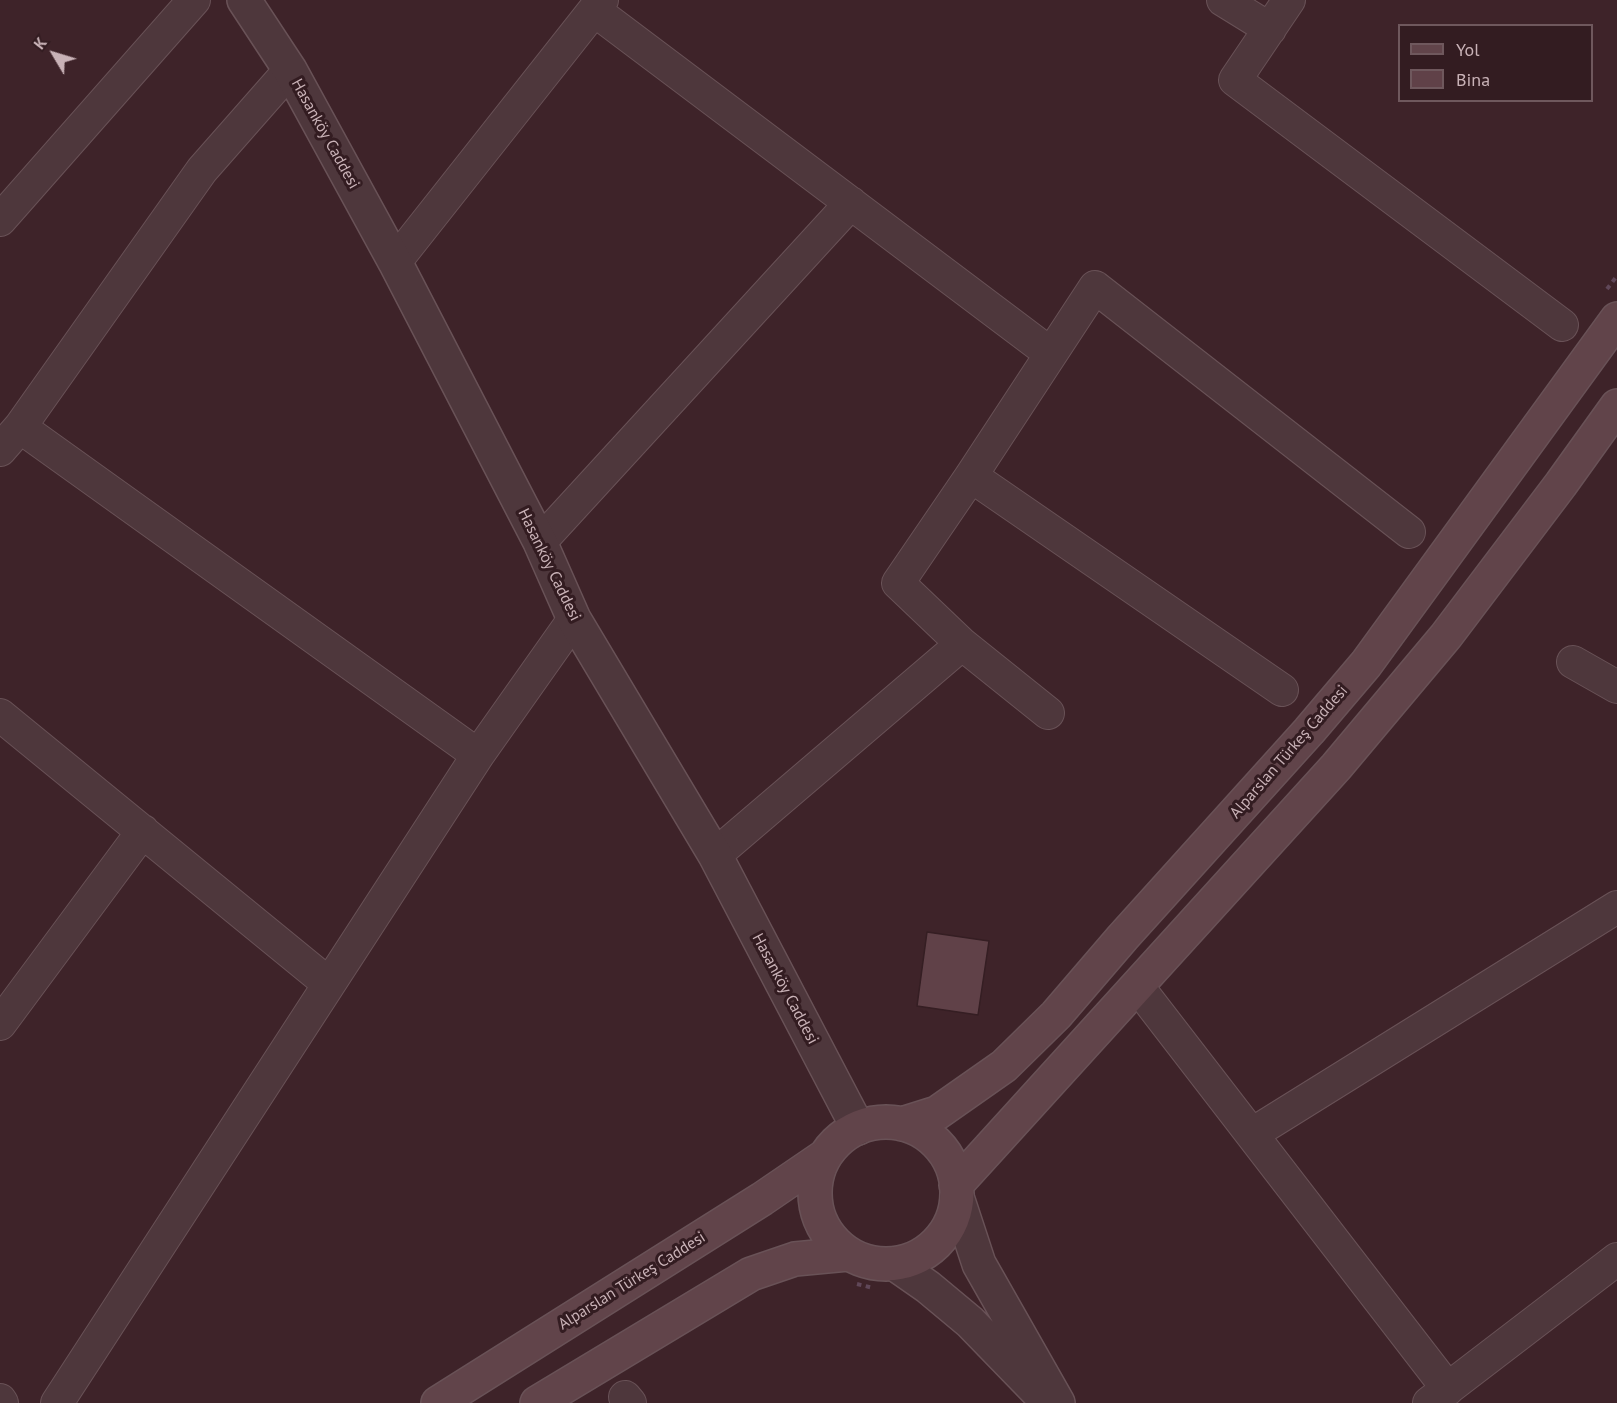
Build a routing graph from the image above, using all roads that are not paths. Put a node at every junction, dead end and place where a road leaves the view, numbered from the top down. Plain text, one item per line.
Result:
1 (194, 0) edge
2 (244, 0) edge
3 (1224, 0) edge
4 (1289, 0) edge
5 (598, 5) edge
6 (1270, 29) junction
7 (290, 70) junction
8 (851, 203) junction
9 (0, 220) edge
10 (395, 262) junction
11 (1610, 307) edge
12 (1563, 325) dead end
13 (1051, 354) junction
14 (1617, 406) edge
15 (10, 439) edge
16 (971, 476) junction
17 (1409, 532) dead end
18 (540, 542) junction
19 (574, 619) junction
20 (962, 644) junction
21 (1573, 662) dead end
22 (1617, 687) edge
23 (1282, 690) dead end
24 (1048, 712) dead end
25 (0, 715) edge
26 (478, 755) junction
27 (142, 831) junction
28 (715, 855) junction
29 (1617, 907) edge
30 (329, 984) junction
31 (1138, 987) junction
32 (0, 1024) edge
33 (902, 1124) junction
34 (858, 1128) junction
35 (1252, 1134) junction
36 (825, 1156) junction
37 (956, 1191) junction
38 (848, 1254) junction
39 (1617, 1259) edge
40 (895, 1264) junction
41 (1438, 1396) edge
42 (57, 1403) edge
43 (438, 1403) edge
44 (537, 1403) edge
45 (1048, 1403) edge
46 (1058, 1403) edge

1 - 9 street
2 - 7 street, Hasanköy Caddesi
3 - 6 street
4 - 6 street
5 - 8 street
5 - 10 street
6 - 12 street
7 - 10 street, Hasanköy Caddesi
7 - 15 street
8 - 13 street
8 - 18 street
10 - 18 street, Hasanköy Caddesi
11 - 33 main road, Alparslan Türkeş Caddesi
13 - 16 street
13 - 17 street
14 - 31 main road
15 - 26 street
16 - 20 street
16 - 23 street
18 - 19 street, Hasanköy Caddesi
19 - 26 street
19 - 28 street, Hasanköy Caddesi
20 - 24 street
20 - 28 street
21 - 22 street
25 - 27 street
26 - 30 street
27 - 30 street
27 - 32 street
28 - 34 street, Hasanköy Caddesi
29 - 35 street
30 - 42 street
31 - 35 street
31 - 37 main road
33 - 34 main road
33 - 37 main road
34 - 36 main road
35 - 41 street
36 - 38 main road
36 - 43 main road, Alparslan Türkeş Caddesi
37 - 40 main road
37 - 46 street
38 - 40 main road
38 - 44 main road
39 - 41 street
40 - 45 street

